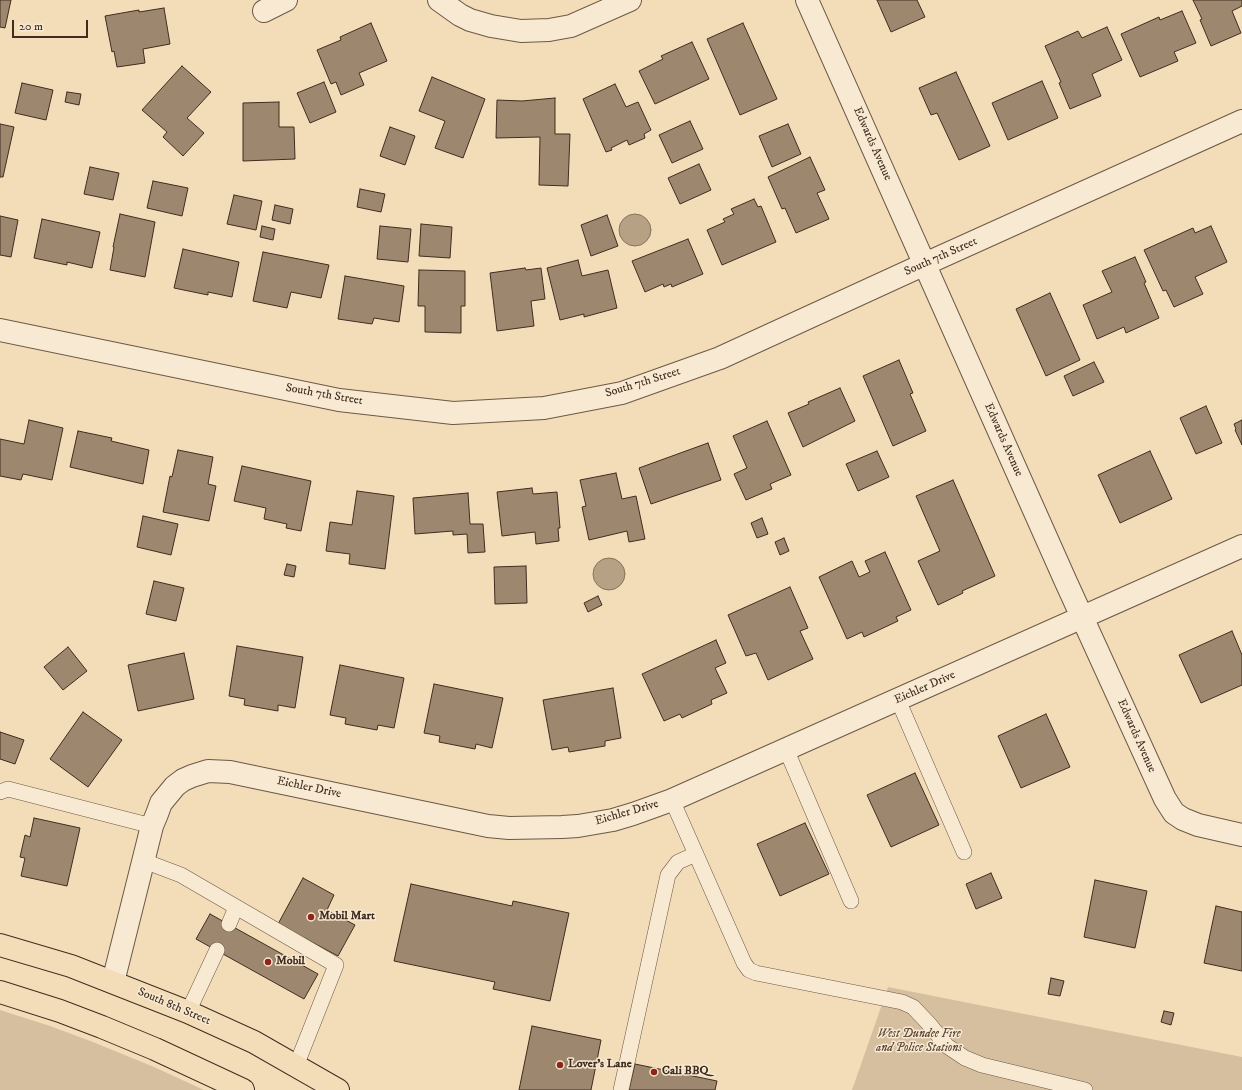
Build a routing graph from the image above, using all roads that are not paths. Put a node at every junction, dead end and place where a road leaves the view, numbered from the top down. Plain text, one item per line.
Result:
1 (286, 0) edge
2 (439, 0) edge
3 (630, 0) edge
4 (807, 0) edge
5 (264, 11) dead end
6 (1242, 121) edge
7 (925, 264) junction
8 (0, 330) edge
9 (1242, 546) edge
10 (1082, 618) junction
11 (898, 700) junction
12 (786, 749) junction
13 (0, 792) edge
14 (672, 800) junction
15 (152, 826) junction
16 (1242, 834) edge
17 (964, 852) dead end
18 (696, 854) junction
19 (144, 860) junction
20 (851, 901) dead end
21 (236, 907) junction
22 (229, 924) dead end
23 (0, 944) edge
24 (217, 950) dead end
25 (113, 982) junction
26 (0, 992) edge
27 (188, 1012) junction
28 (296, 1066) junction
29 (243, 1090) edge
30 (338, 1090) edge
31 (621, 1090) edge
32 (1085, 1090) edge

1 - 5 street
2 - 3 street
4 - 7 street, Edwards Avenue
6 - 7 street, South 7th Street
7 - 8 street, South 7th Street
7 - 10 street, Edwards Avenue
9 - 10 street, Eichler Drive
10 - 11 street, Eichler Drive
10 - 16 street, Edwards Avenue
11 - 12 street, Eichler Drive
11 - 17 lane
12 - 14 street, Eichler Drive
12 - 20 lane
13 - 15 lane
14 - 15 street, Eichler Drive
14 - 18 lane
15 - 19 street, Eichler Drive
18 - 31 lane
18 - 32 lane
19 - 21 lane
19 - 25 street, Eichler Drive
21 - 22 lane
21 - 28 lane
23 - 25 main road, South 8th Street
24 - 27 lane
25 - 27 main road, South 8th Street
26 - 29 main road
27 - 28 main road, South 8th Street
28 - 30 main road, South 8th Street

